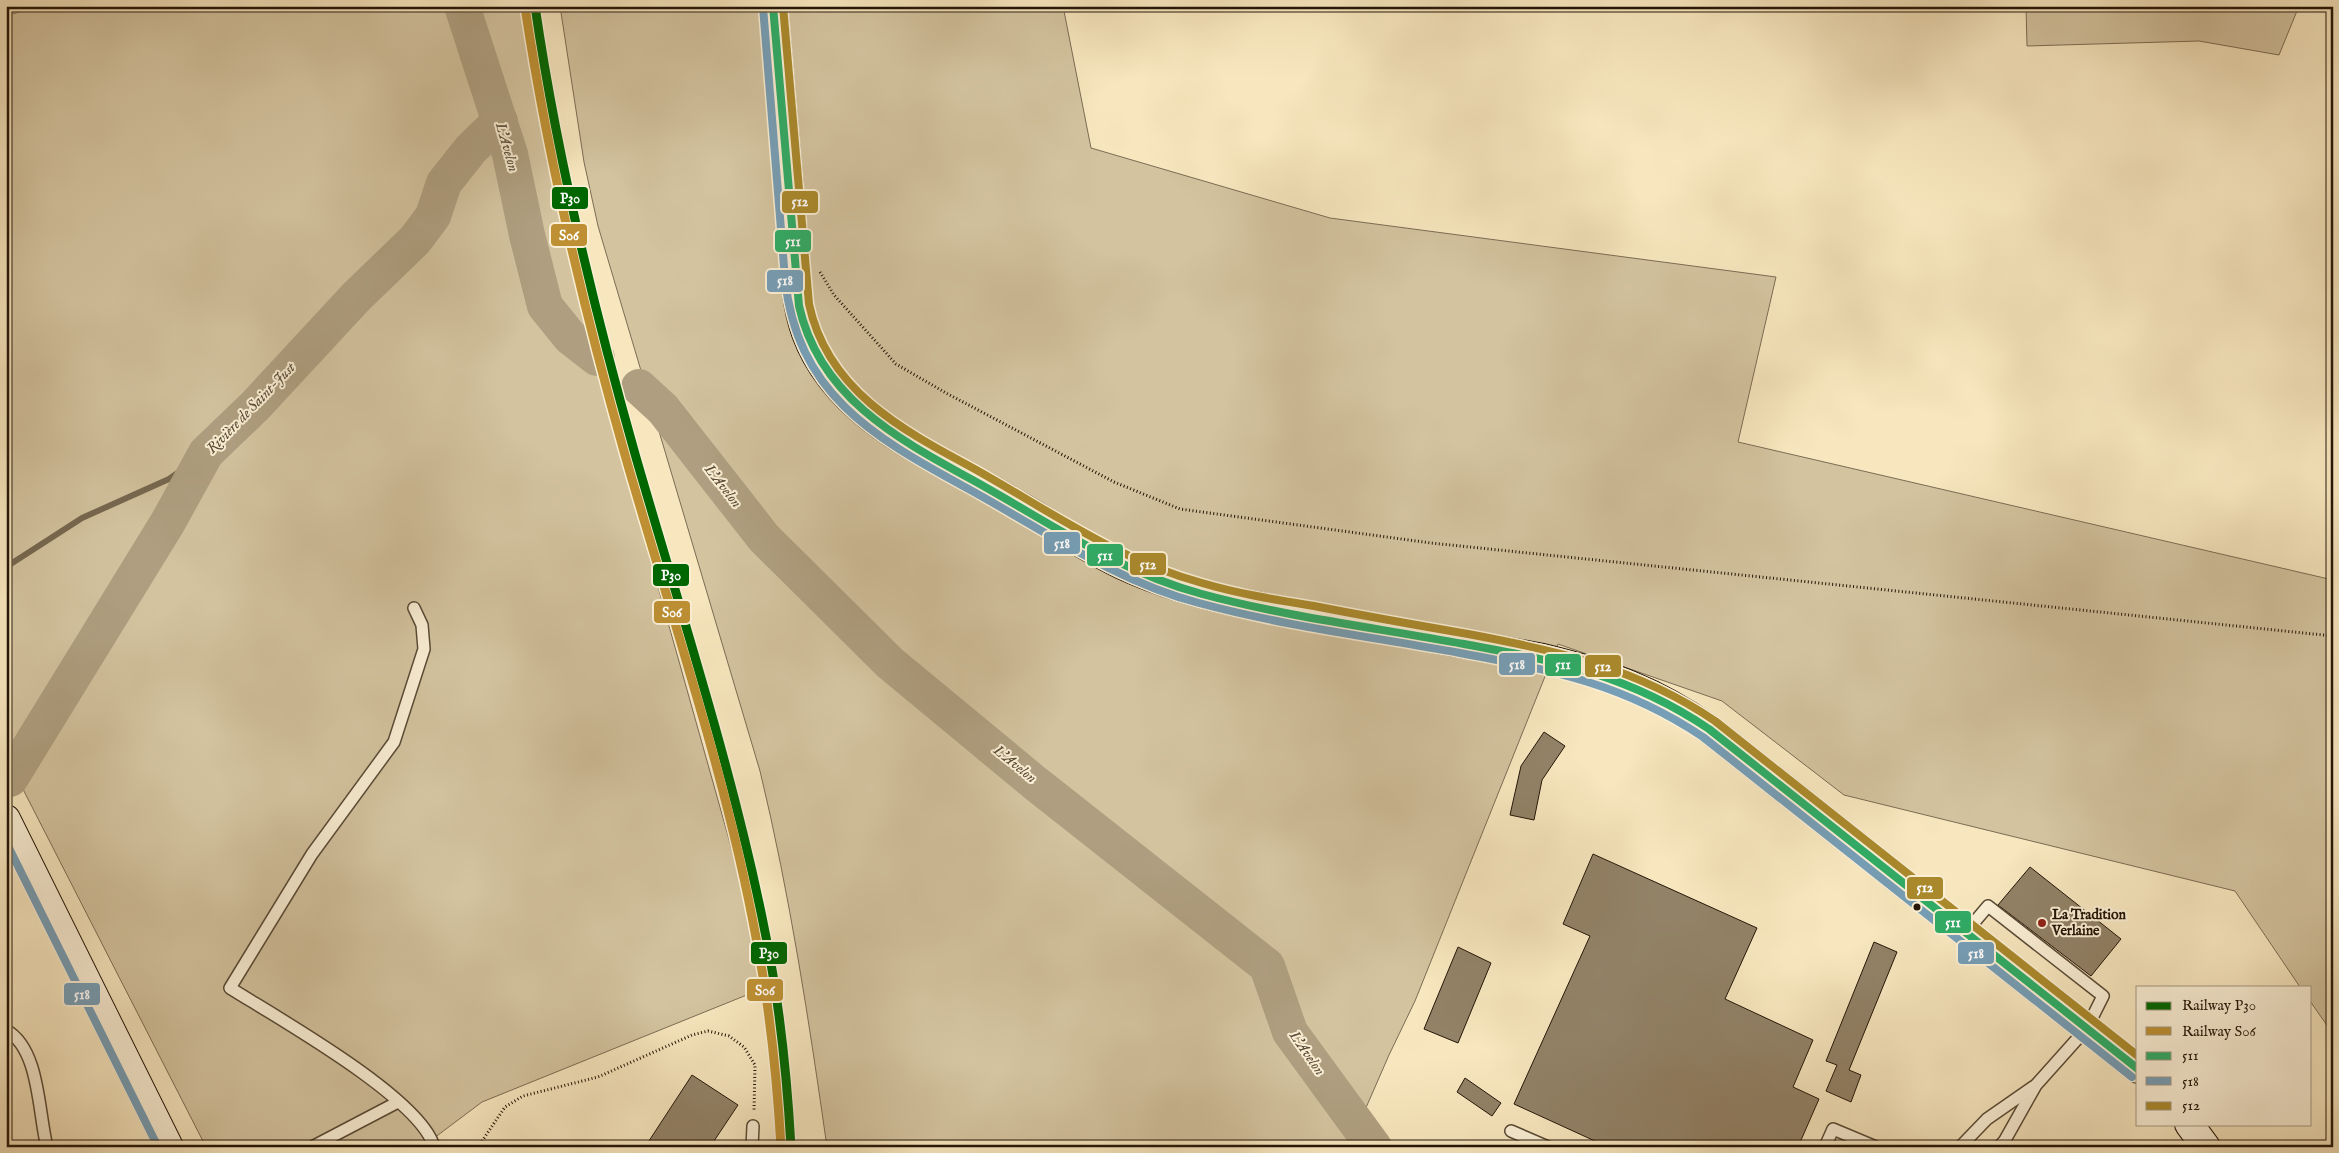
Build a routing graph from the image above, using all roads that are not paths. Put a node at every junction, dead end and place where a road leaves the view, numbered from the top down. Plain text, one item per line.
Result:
1 (773, 6) edge
2 (414, 608) dead end
3 (6, 819) edge
4 (2088, 1028) junction
5 (6, 1030) edge
6 (2136, 1068) edge
7 (2036, 1085) junction
8 (398, 1102) junction
9 (753, 1126) road end
10 (2190, 1126) edge
11 (1511, 1131) dead end
12 (47, 1147) edge
13 (169, 1147) edge
14 (312, 1147) edge
15 (434, 1147) edge
16 (752, 1147) edge
17 (1548, 1147) edge
18 (1825, 1147) edge
19 (1876, 1147) edge
20 (1960, 1147) edge
21 (1999, 1147) edge
22 (2206, 1147) edge

1 - 4 main road
2 - 8 lane
3 - 13 main road
4 - 6 main road
4 - 7 lane
5 - 12 lane
7 - 20 lane
7 - 21 lane
8 - 14 lane
8 - 15 lane
9 - 16 lane
10 - 22 main road
11 - 17 lane
18 - 19 lane

